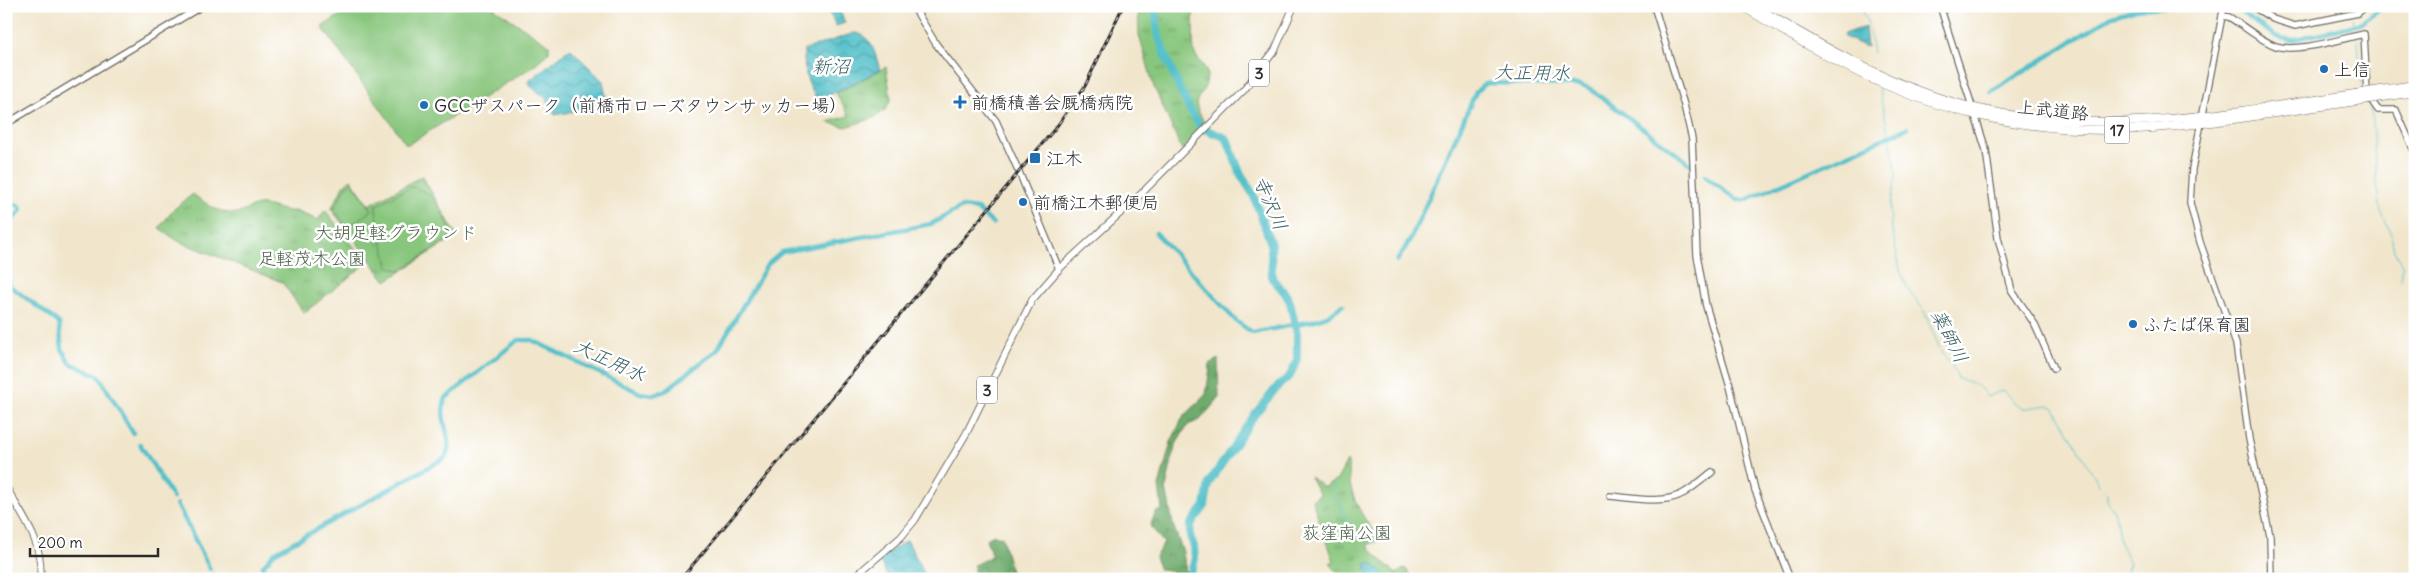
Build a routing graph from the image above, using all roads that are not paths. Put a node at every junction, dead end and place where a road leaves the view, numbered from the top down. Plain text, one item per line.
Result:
1 (202, 6) edge
2 (913, 6) edge
3 (1294, 6) edge
4 (1654, 6) edge
5 (1742, 6) edge
6 (1754, 6) edge
7 (1940, 6) edge
8 (2224, 6) edge
9 (2252, 6) edge
10 (2366, 6) edge
11 (2222, 16) junction
12 (1866, 72) junction
13 (1882, 80) junction
14 (2415, 85) edge
15 (2415, 92) edge
16 (2374, 95) junction
17 (1971, 106) junction
18 (1975, 114) junction
19 (2203, 120) junction
20 (6, 124) edge
21 (2415, 153) edge
22 (1059, 269) junction
23 (2054, 368) dead end
24 (1712, 472) dead end
25 (6, 487) edge
26 (1610, 496) dead end
27 (40, 579) edge
28 (852, 579) edge
29 (1790, 579) edge
30 (2271, 579) edge

1 - 20 street
2 - 22 street
3 - 22 main road, 3
4 - 29 street
5 - 12 highway, 上武道路 / 17
6 - 12 highway, 上武道路 / 17
7 - 17 street
8 - 11 street
9 - 10 street
11 - 19 street
11 - 21 street
12 - 13 highway, 上武道路 / 17
13 - 17 highway, 上武道路 / 17
13 - 18 highway, 上武道路 / 17
14 - 16 highway, 上武道路 / 17
15 - 16 highway, 上武道路 / 17
16 - 19 highway, 上武道路 / 17, bridge
17 - 18 street
17 - 19 highway, 上武道路 / 17
18 - 19 highway, 上武道路 / 17
18 - 23 street
19 - 30 street
22 - 28 main road, 3
24 - 26 street
25 - 27 main road

